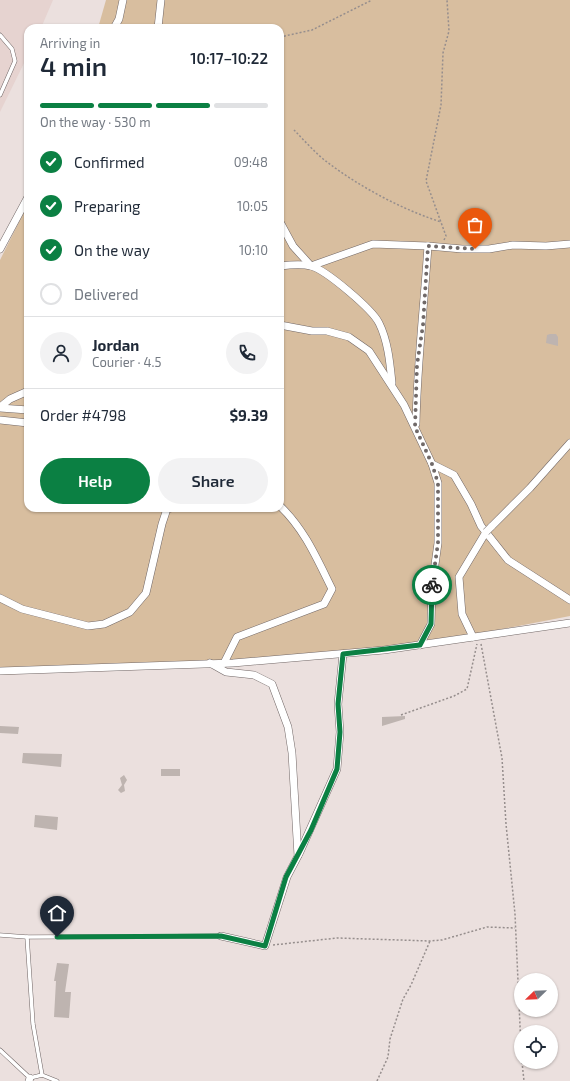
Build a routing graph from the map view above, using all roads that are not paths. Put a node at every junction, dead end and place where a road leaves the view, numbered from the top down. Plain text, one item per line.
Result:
1 (123, 0) edge
2 (160, 2) edge
3 (116, 24) edge
4 (158, 24) edge
5 (0, 36) edge
6 (0, 95) edge
7 (24, 204) edge
8 (284, 229) edge
9 (570, 244) edge
10 (428, 246) junction
11 (0, 249) edge
12 (284, 266) edge
13 (311, 266) junction
14 (284, 326) edge
15 (392, 385) junction
16 (24, 393) edge
17 (0, 408) edge
18 (24, 410) edge
19 (0, 420) edge
20 (24, 423) edge
21 (415, 427) junction
22 (570, 442) edge
23 (432, 464) junction
24 (284, 510) edge
25 (167, 512) edge
26 (0, 598) edge
27 (570, 600) edge
28 (570, 623) edge
29 (476, 637) junction
30 (420, 645) junction
31 (343, 654) junction
32 (210, 663) junction
33 (224, 663) junction
34 (0, 671) edge
35 (298, 856) junction
36 (0, 935) edge
37 (221, 936) joint
38 (27, 937) junction
39 (0, 1050) edge
40 (42, 1075) junction
41 (30, 1080) edge
42 (57, 1081) edge

1 - 3 street
2 - 4 street
5 - 6 lane
7 - 11 street
8 - 13 street
9 - 10 street
10 - 13 street
10 - 21 street
12 - 13 street
13 - 15 street
14 - 15 street
15 - 21 street
16 - 17 street
17 - 18 street
19 - 20 street
21 - 23 street
22 - 29 street
23 - 27 street
23 - 30 street
24 - 33 street
25 - 26 street
28 - 29 street
29 - 30 street
30 - 31 street
31 - 33 street
31 - 35 street
32 - 33 street
32 - 34 street
32 - 35 street
35 - 37 street
36 - 38 lane
37 - 38 lane
38 - 40 lane
39 - 41 lane
40 - 41 lane
40 - 42 lane

